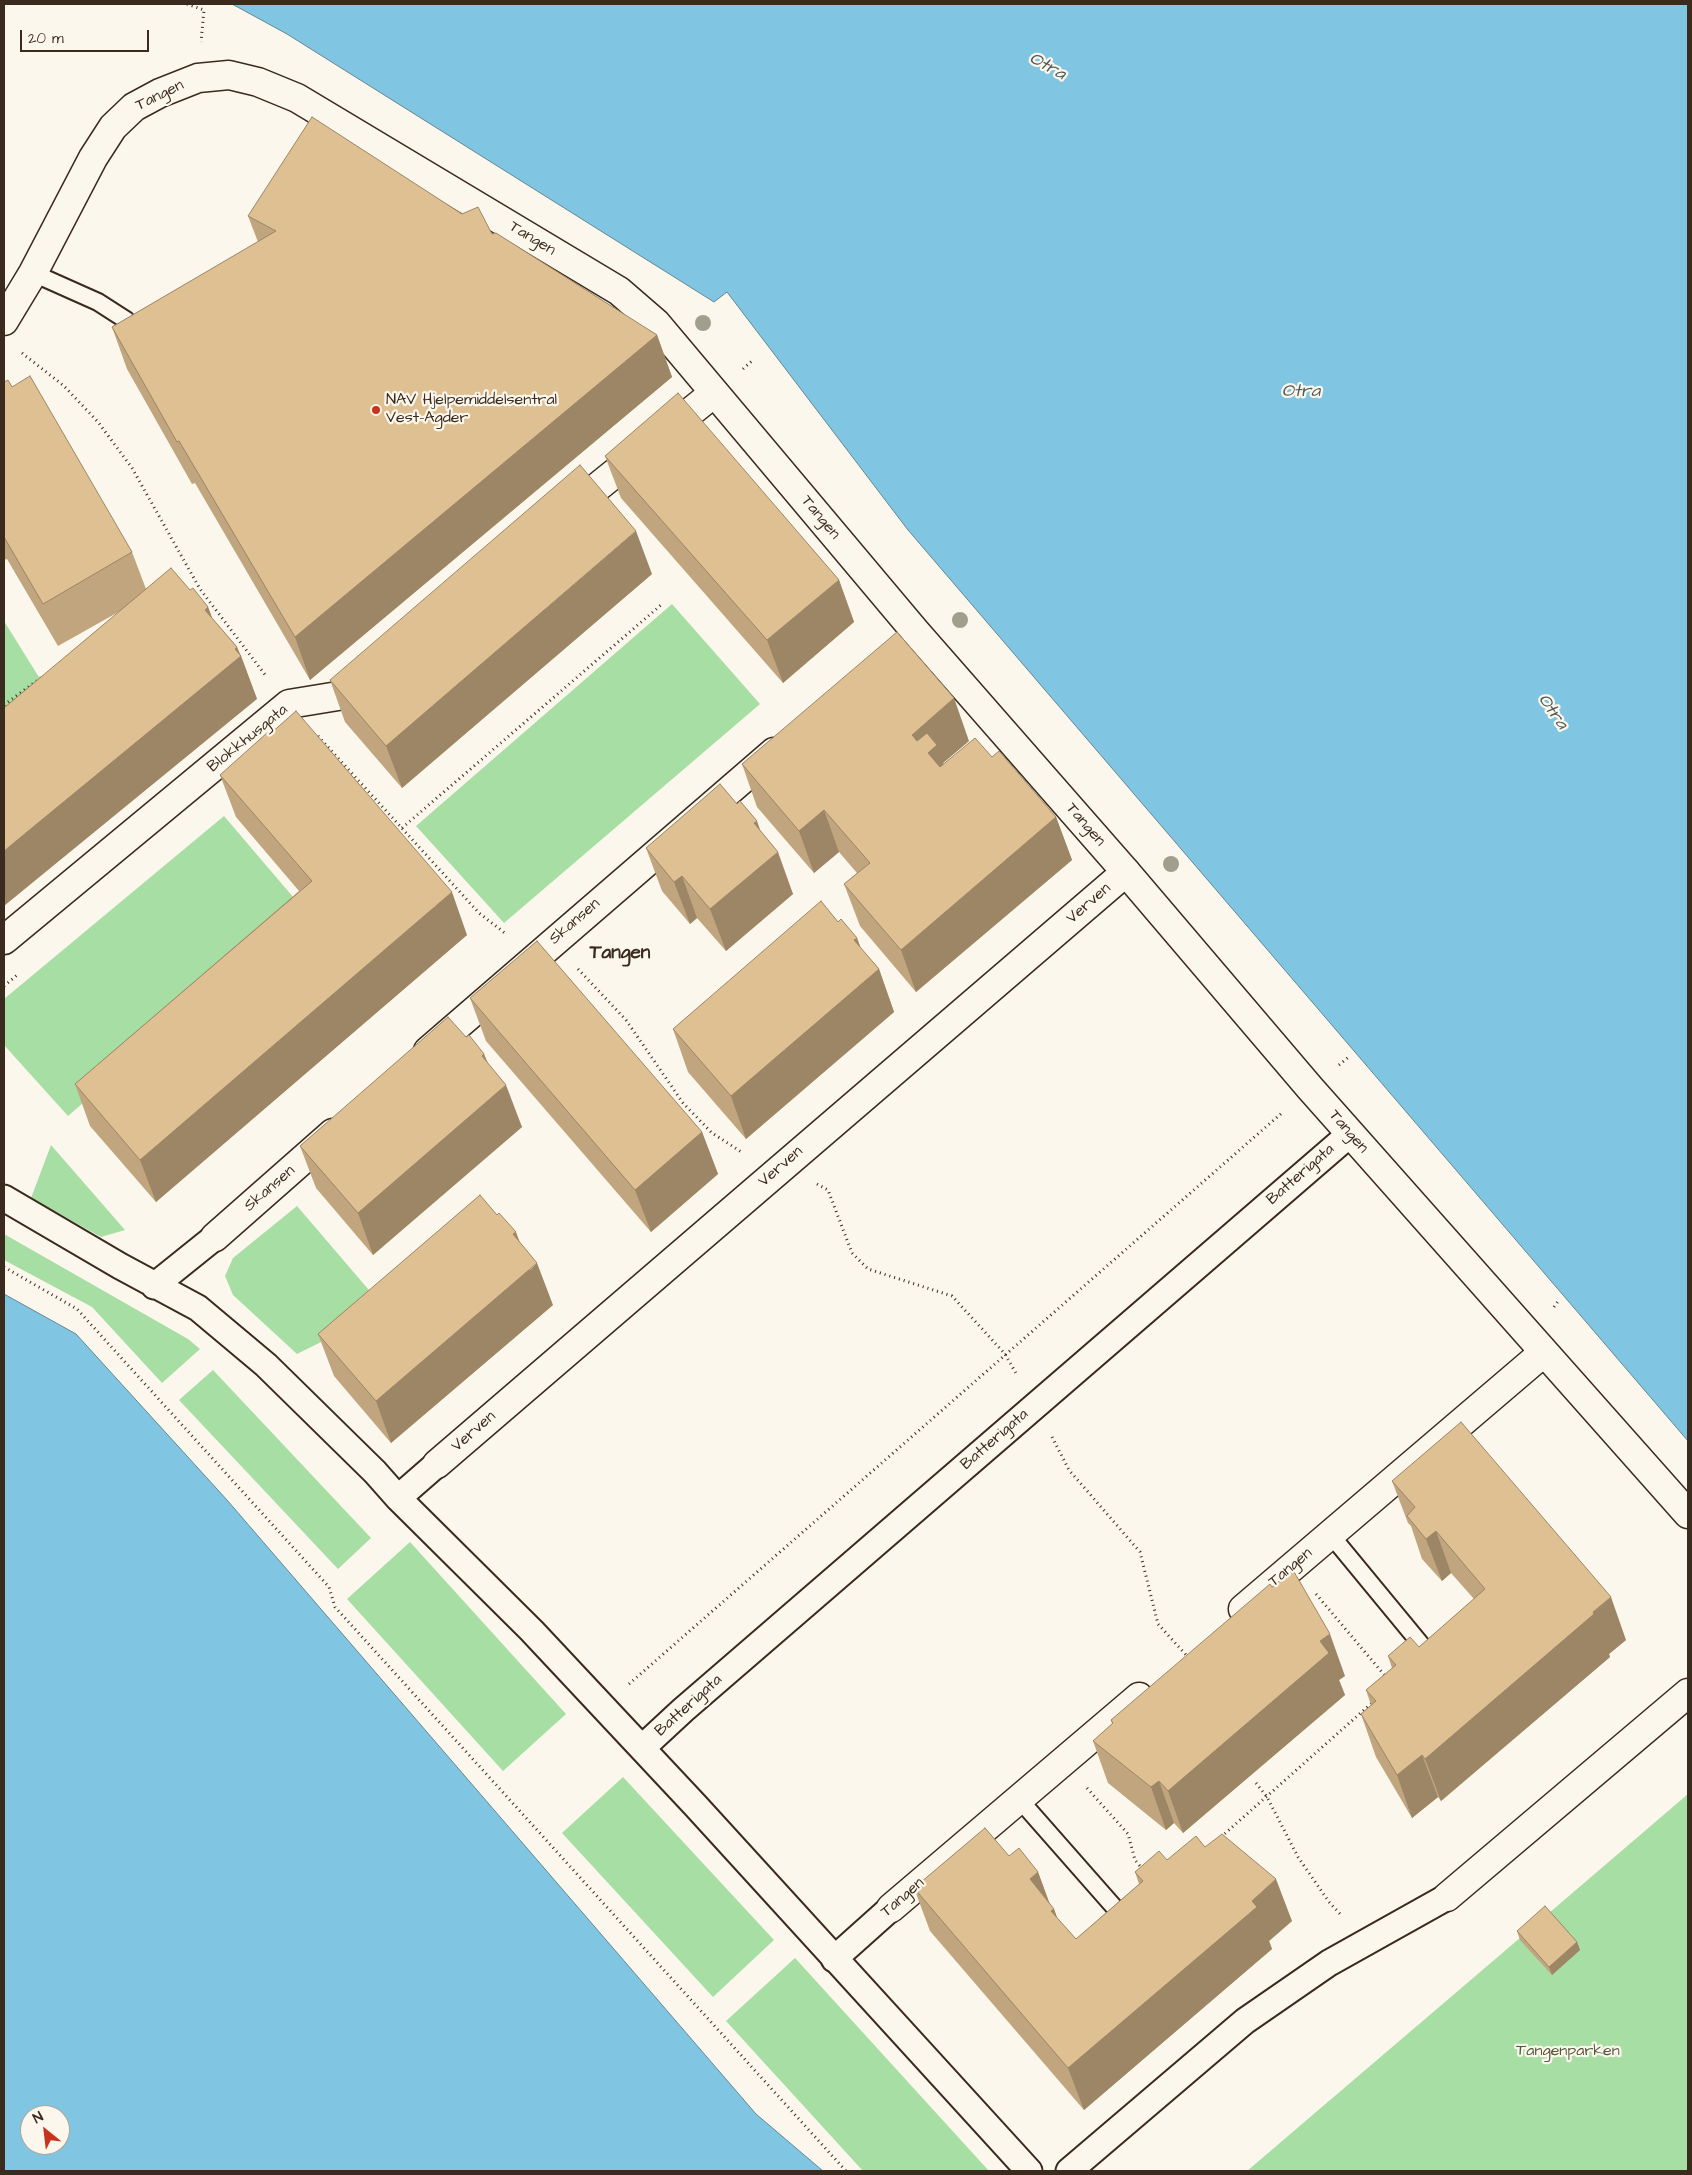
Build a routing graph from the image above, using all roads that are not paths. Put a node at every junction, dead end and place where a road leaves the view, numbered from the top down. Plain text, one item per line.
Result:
1 (33, 273) junction
2 (4, 321) edge
3 (148, 347) edge
4 (714, 393) junction
5 (553, 523) edge
6 (915, 631) junction
7 (893, 650) edge
8 (384, 659) edge
9 (795, 734) edge
10 (1126, 872) junction
11 (4, 940) edge
12 (410, 1066) edge
13 (350, 1118) edge
14 (1350, 1134) junction
15 (4, 1198) edge
16 (215, 1237) joint
17 (154, 1286) junction
18 (1543, 1353) junction
19 (437, 1464) joint
20 (398, 1498) junction
21 (1688, 1514) edge
22 (1330, 1534) junction
23 (1225, 1624) edge
24 (1424, 1648) edge
25 (1187, 1656) edge
26 (1688, 1693) edge
27 (642, 1748) junction
28 (1019, 1799) junction
29 (1447, 1897) joint
30 (1114, 1907) edge
31 (891, 1908) joint
32 (834, 1959) junction
33 (1029, 2171) edge
34 (1068, 2171) edge

1 - 2 street, Tangen
1 - 3 lane
1 - 4 street, Tangen
4 - 5 street
4 - 6 street, Tangen
6 - 7 street
6 - 10 street, Tangen
8 - 11 street, Blokkhusgata
9 - 12 street, Skansen
10 - 14 street, Tangen
10 - 19 street, Verven
13 - 16 street, Skansen
14 - 18 street, Tangen
14 - 27 street, Batterigata
15 - 17 street
16 - 17 street
17 - 20 street
18 - 21 street, Tangen
18 - 22 street, Tangen
19 - 20 street
20 - 27 street
22 - 23 street, Tangen
22 - 24 lane
25 - 28 street, Tangen
26 - 29 street
27 - 32 street
28 - 30 lane
28 - 31 street, Tangen
29 - 34 street
31 - 32 street, Tangen
32 - 33 street

